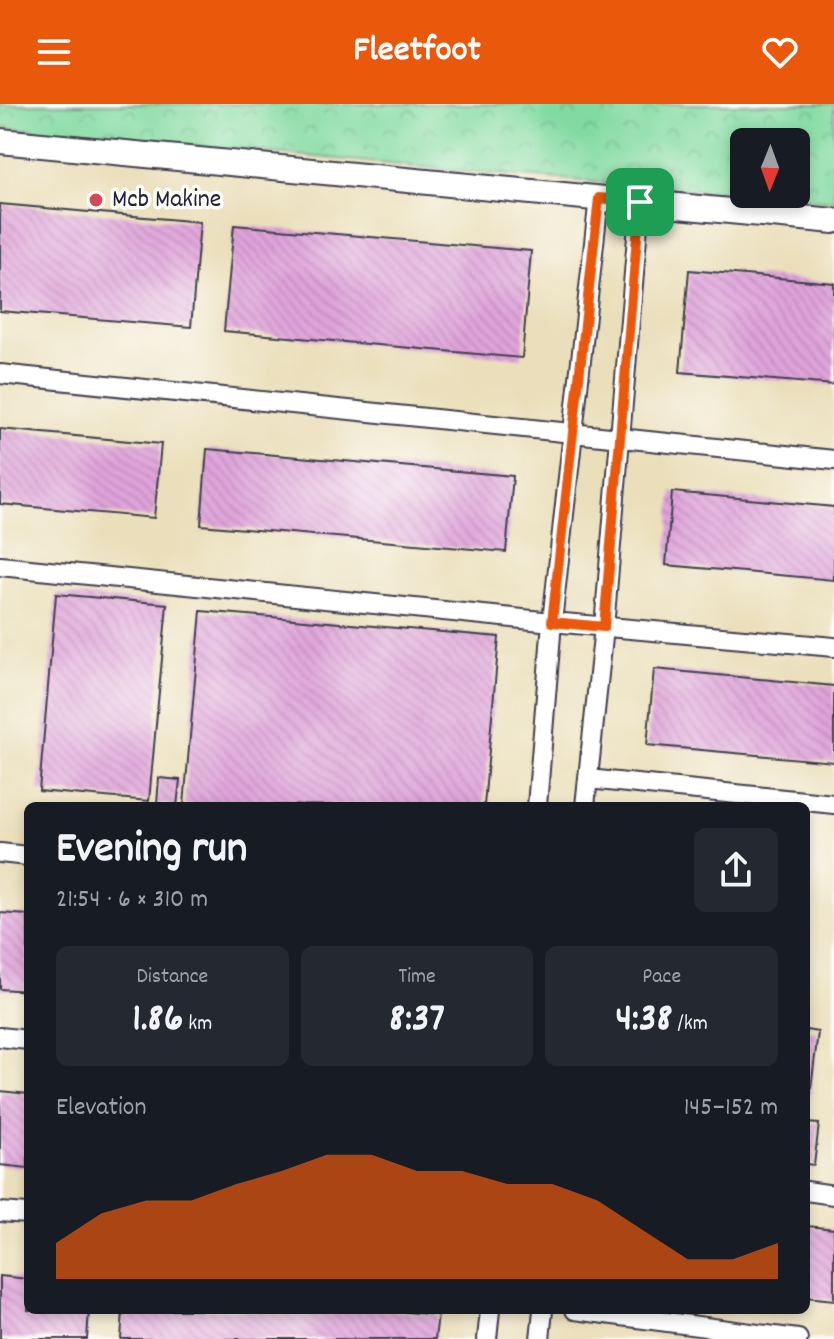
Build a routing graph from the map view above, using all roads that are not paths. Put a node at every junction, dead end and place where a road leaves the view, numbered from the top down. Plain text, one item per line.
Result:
1 (0, 141) edge
2 (599, 198) junction
3 (640, 202) junction
4 (834, 221) edge
5 (0, 374) edge
6 (572, 432) junction
7 (620, 439) junction
8 (834, 460) edge
9 (0, 566) edge
10 (552, 622) junction
11 (604, 627) junction
12 (834, 647) edge
13 (588, 779) junction
14 (537, 802) edge
15 (585, 802) edge
16 (834, 804) edge
17 (0, 853) edge
18 (24, 856) edge
19 (0, 1037) edge
20 (24, 1040) edge
21 (810, 1192) edge
22 (834, 1195) edge
23 (0, 1212) edge
24 (24, 1214) edge
25 (490, 1314) edge
26 (543, 1314) edge
27 (606, 1314) edge
28 (487, 1339) edge
29 (540, 1339) edge
30 (798, 1339) edge

1 - 2 street
2 - 3 street
2 - 6 street
3 - 4 street
3 - 7 street
5 - 6 street
6 - 7 street
6 - 10 street
7 - 8 street
7 - 11 street
9 - 10 street
10 - 11 street
10 - 14 street
11 - 12 street
11 - 13 street
13 - 15 street
13 - 16 street
17 - 18 street
19 - 20 street
21 - 22 street
23 - 24 street
25 - 28 street
26 - 29 street
27 - 30 street

